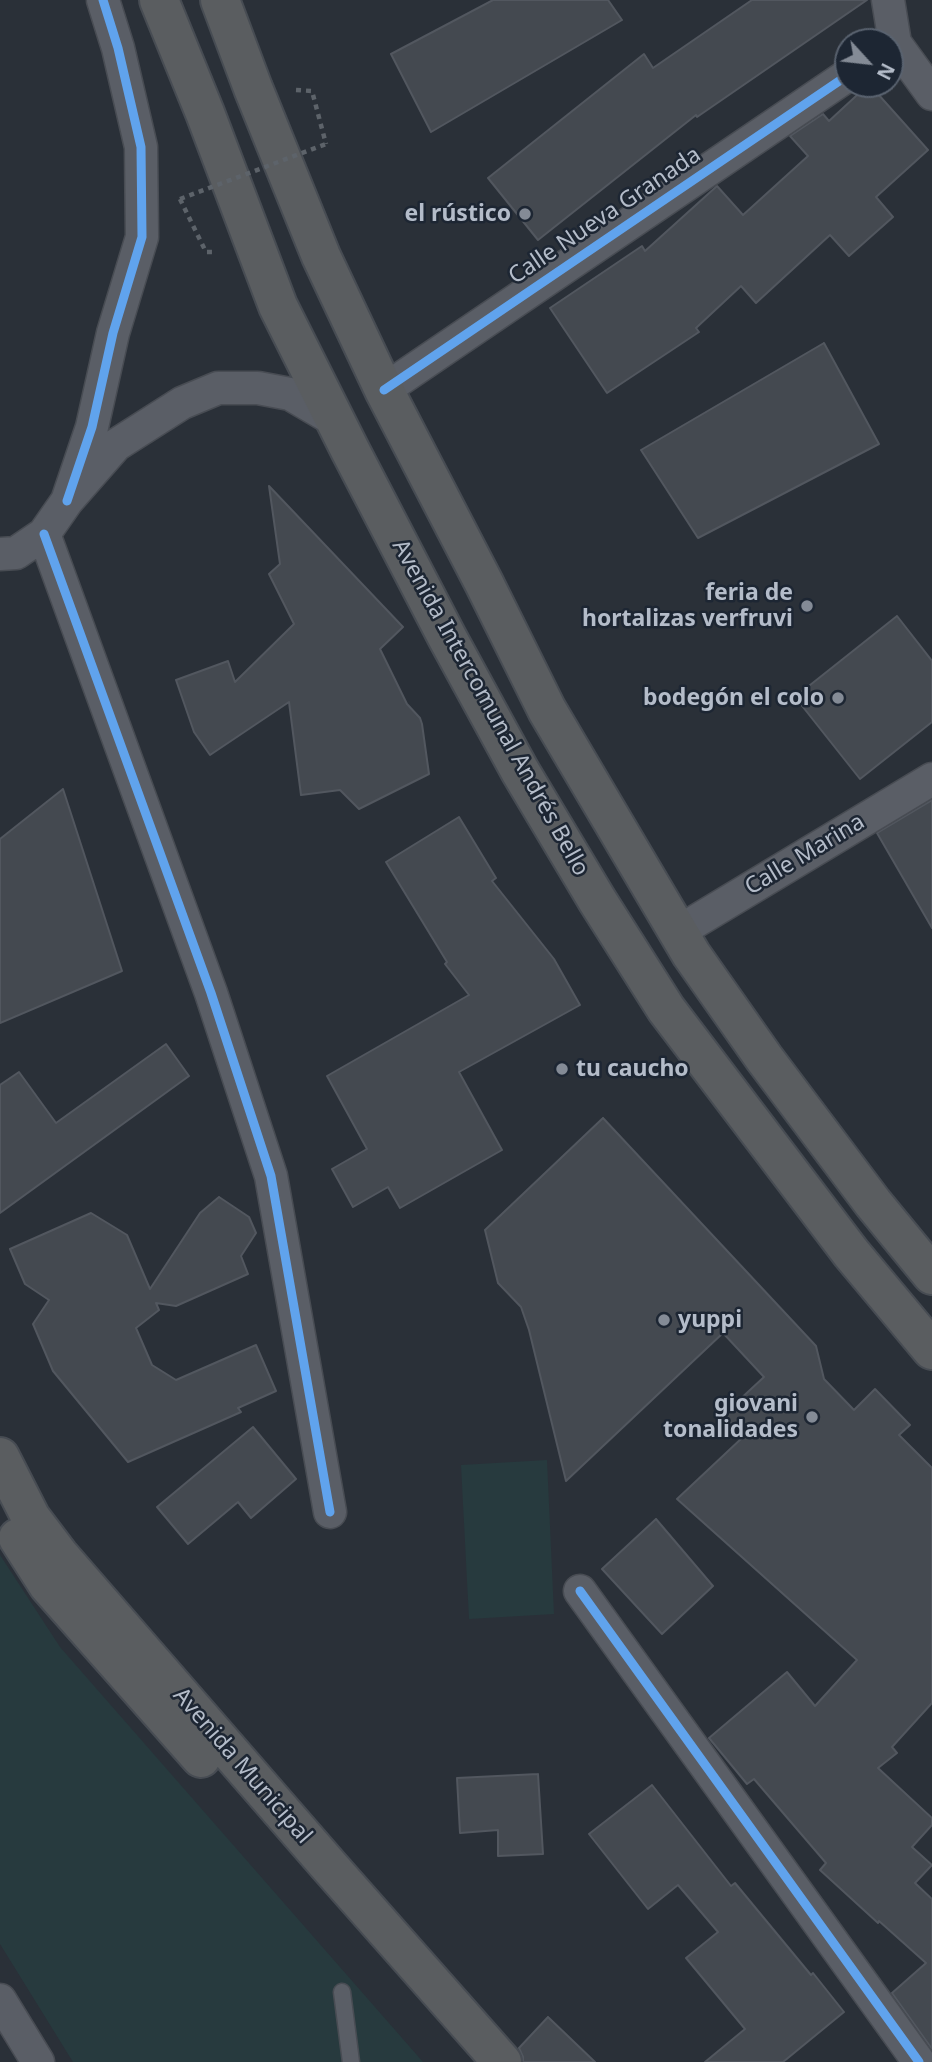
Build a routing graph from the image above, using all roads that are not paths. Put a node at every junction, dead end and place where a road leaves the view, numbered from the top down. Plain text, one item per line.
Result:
1 (103, 0) edge
2 (159, 0) edge
3 (220, 0) edge
4 (888, 0) edge
5 (890, 28) edge
6 (904, 60) edge
7 (834, 85) edge
8 (932, 94) edge
9 (384, 390) junction
10 (335, 421) junction
11 (67, 502) junction
12 (44, 534) junction
13 (0, 554) edge
14 (932, 779) edge
15 (678, 932) junction
16 (932, 1275) edge
17 (932, 1350) edge
18 (0, 1457) edge
19 (0, 1510) edge
20 (330, 1512) dead end
21 (580, 1591) dead end
22 (174, 1708) junction
23 (342, 1992) dead end
24 (0, 2000) edge
25 (38, 2062) edge
26 (351, 2062) edge
27 (471, 2062) edge
28 (502, 2062) edge
29 (919, 2062) edge

1 - 11 street
2 - 10 highway, Avenida Intercomunal Andrés Bello
3 - 9 highway
4 - 5 street
6 - 8 street
7 - 9 street, Calle Nueva Granada
9 - 15 highway
10 - 11 street
10 - 17 highway, Avenida Intercomunal Andrés Bello
11 - 12 street
12 - 13 street
12 - 20 street
14 - 15 street, Calle Marina
15 - 16 highway
18 - 22 highway, Avenida Municipal
19 - 22 highway, Avenida Municipal
21 - 29 street
22 - 27 highway, Avenida Municipal
22 - 28 highway, Avenida Municipal
23 - 26 lane
24 - 25 street

